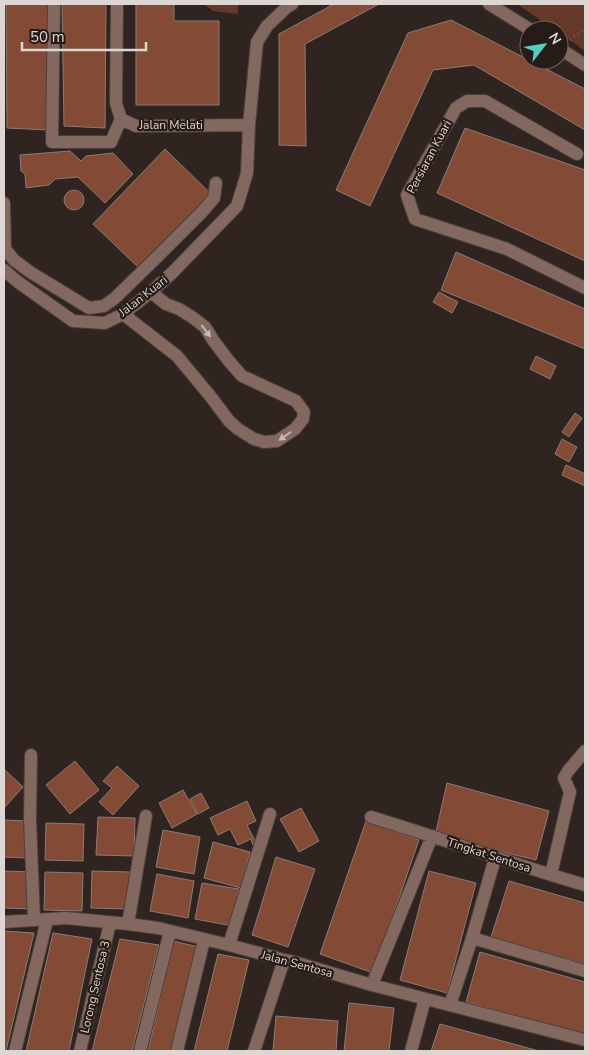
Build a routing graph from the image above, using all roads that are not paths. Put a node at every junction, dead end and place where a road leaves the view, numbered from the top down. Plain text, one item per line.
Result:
1 (54, 4) edge
2 (117, 4) edge
3 (292, 4) edge
4 (489, 4) edge
5 (519, 23) edge
6 (569, 55) edge
7 (585, 65) edge
8 (121, 119) junction
9 (249, 125) junction
10 (577, 154) dead end
11 (216, 183) dead end
12 (4, 202) edge
13 (157, 257) junction
14 (4, 270) edge
15 (172, 273) junction
16 (585, 288) edge
17 (151, 292) junction
18 (123, 314) junction
19 (585, 751) edge
20 (31, 755) dead end
21 (270, 814) dead end
22 (146, 816) dead end
23 (371, 817) dead end
24 (432, 836) junction
25 (495, 858) junction
26 (551, 875) junction
27 (585, 885) edge
28 (41, 920) junction
29 (4, 922) edge
30 (110, 923) junction
31 (128, 924) junction
32 (170, 931) junction
33 (472, 938) junction
34 (204, 940) junction
35 (230, 945) junction
36 (284, 960) junction
37 (585, 971) edge
38 (372, 985) junction
39 (425, 999) junction
40 (450, 1005) junction
41 (585, 1040) edge
42 (16, 1051) edge
43 (80, 1051) edge
44 (140, 1051) edge
45 (177, 1051) edge
46 (254, 1051) edge
47 (411, 1051) edge

1 - 8 street
2 - 8 street, Jalan Melati
3 - 9 street
4 - 5 street
6 - 7 street
8 - 9 street, Jalan Melati
9 - 15 street, Jalan Kuari
10 - 16 street, Persiaran Kuari
11 - 13 street
12 - 13 street
13 - 15 street
14 - 18 street, Jalan Kuari
15 - 17 street, Jalan Kuari
17 - 18 street, Jalan Kuari
17 -> 18 street
19 - 26 street
20 - 28 street
21 - 35 street
22 - 31 street
23 - 24 street
24 - 25 street, Tingkat Sentosa
24 - 38 street, Tingkat Sentosa
25 - 26 street, Tingkat Sentosa
25 - 33 street
26 - 27 street, Tingkat Sentosa
28 - 29 street, Jalan Sentosa
28 - 30 street, Jalan Sentosa
28 - 42 street
30 - 31 street, Jalan Sentosa
30 - 43 street, Lorong Sentosa 3
31 - 32 street, Jalan Sentosa
32 - 34 street, Jalan Sentosa
32 - 44 street
33 - 37 street
33 - 40 street
34 - 35 street, Jalan Sentosa
34 - 45 street
35 - 36 street, Jalan Sentosa
36 - 38 street, Jalan Sentosa
36 - 46 street
38 - 39 street, Jalan Sentosa
39 - 40 street, Jalan Sentosa
39 - 47 street
40 - 41 street, Jalan Sentosa

